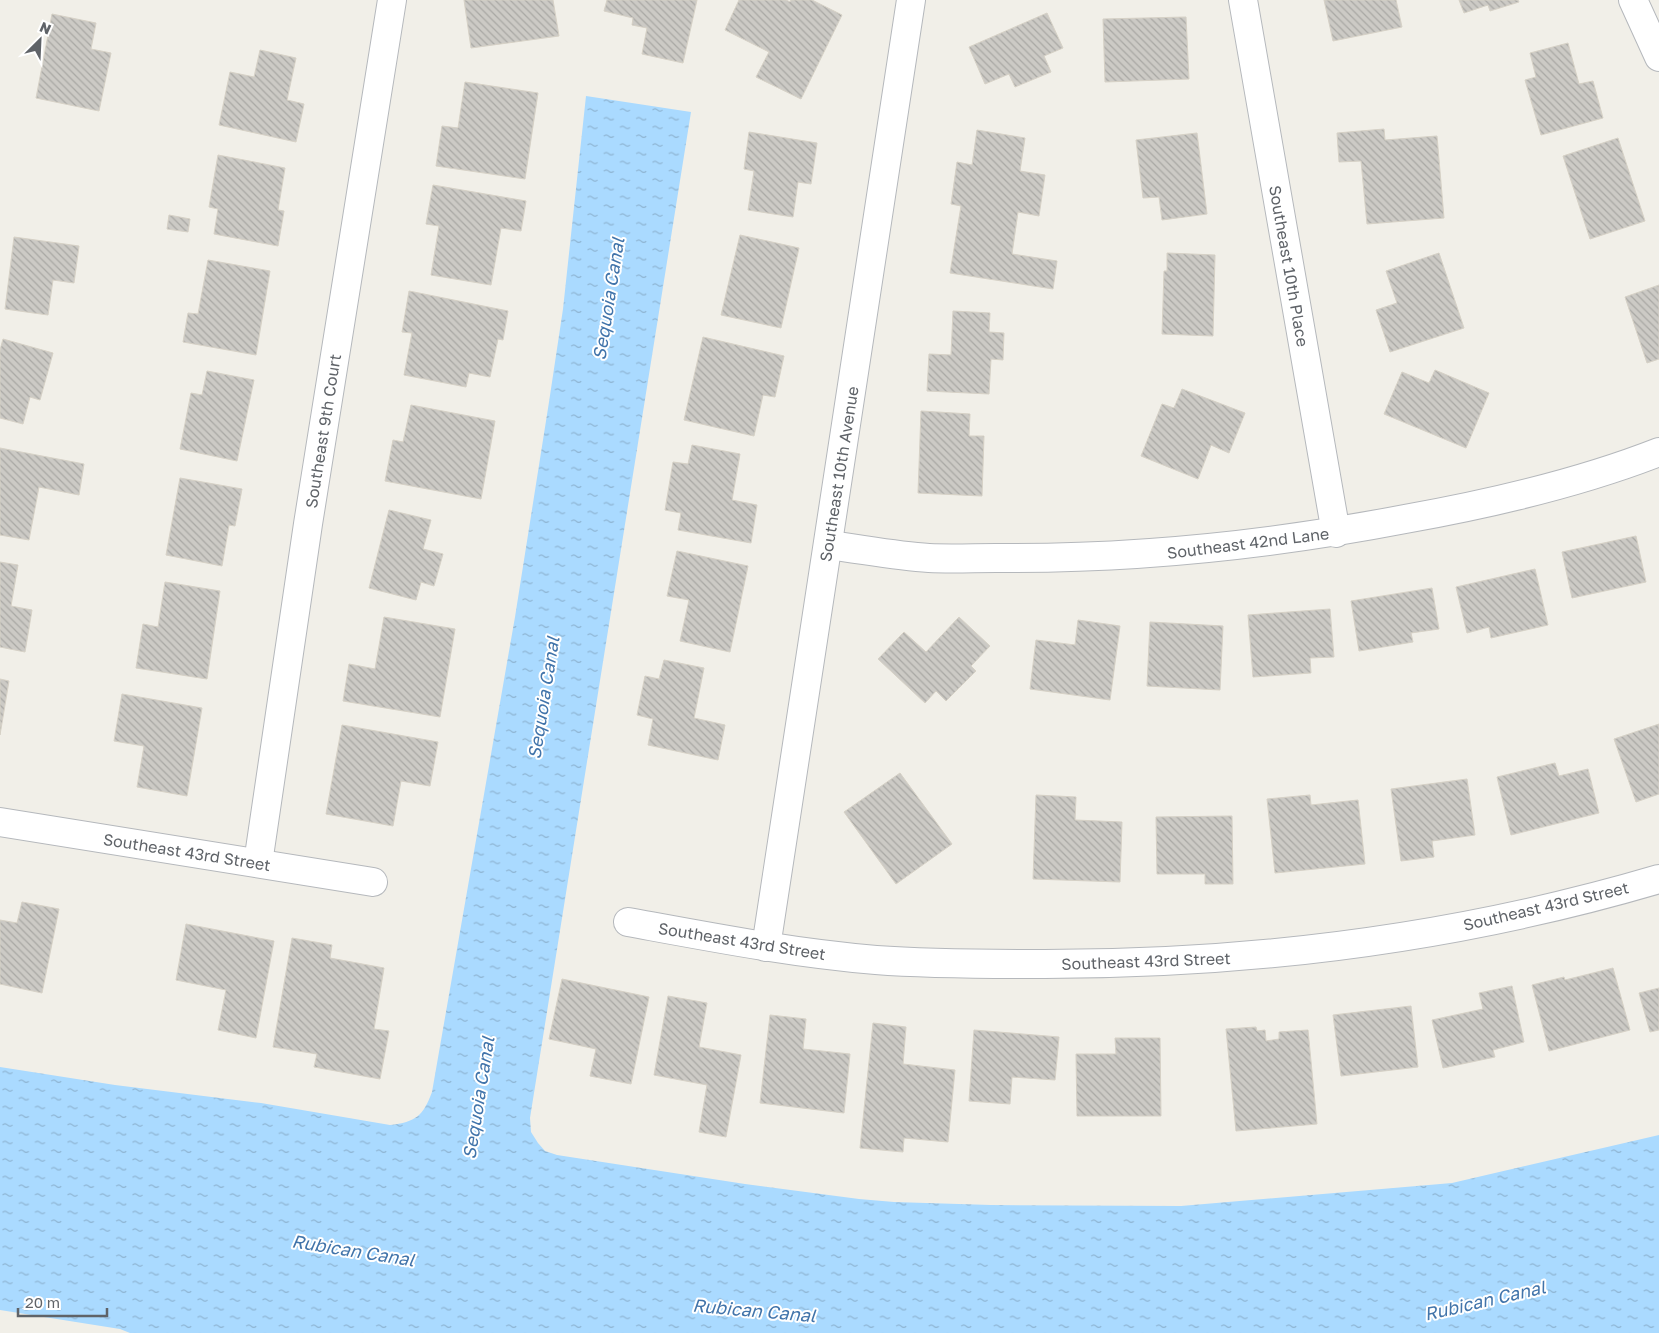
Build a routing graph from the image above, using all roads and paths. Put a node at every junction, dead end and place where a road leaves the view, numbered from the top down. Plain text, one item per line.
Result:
1 (392, 0) edge
2 (912, 0) edge
3 (1243, 0) edge
4 (1633, 0) edge
5 (1659, 57) edge
6 (1659, 452) edge
7 (1336, 533) junction
8 (828, 545) junction
9 (0, 822) edge
10 (258, 863) junction
11 (1659, 879) edge
12 (373, 882) dead end
13 (628, 922) dead end
14 (766, 948) junction

1 - 10 street, Southeast 9th Court
2 - 8 street, Southeast 10th Avenue
3 - 7 street, Southeast 10th Place
4 - 5 street
6 - 7 street, Southeast 42nd Lane
7 - 8 street, Southeast 42nd Lane
8 - 14 street, Southeast 10th Avenue
9 - 10 street, Southeast 43rd Street
10 - 12 street, Southeast 43rd Street
11 - 14 street, Southeast 43rd Street
13 - 14 street, Southeast 43rd Street

